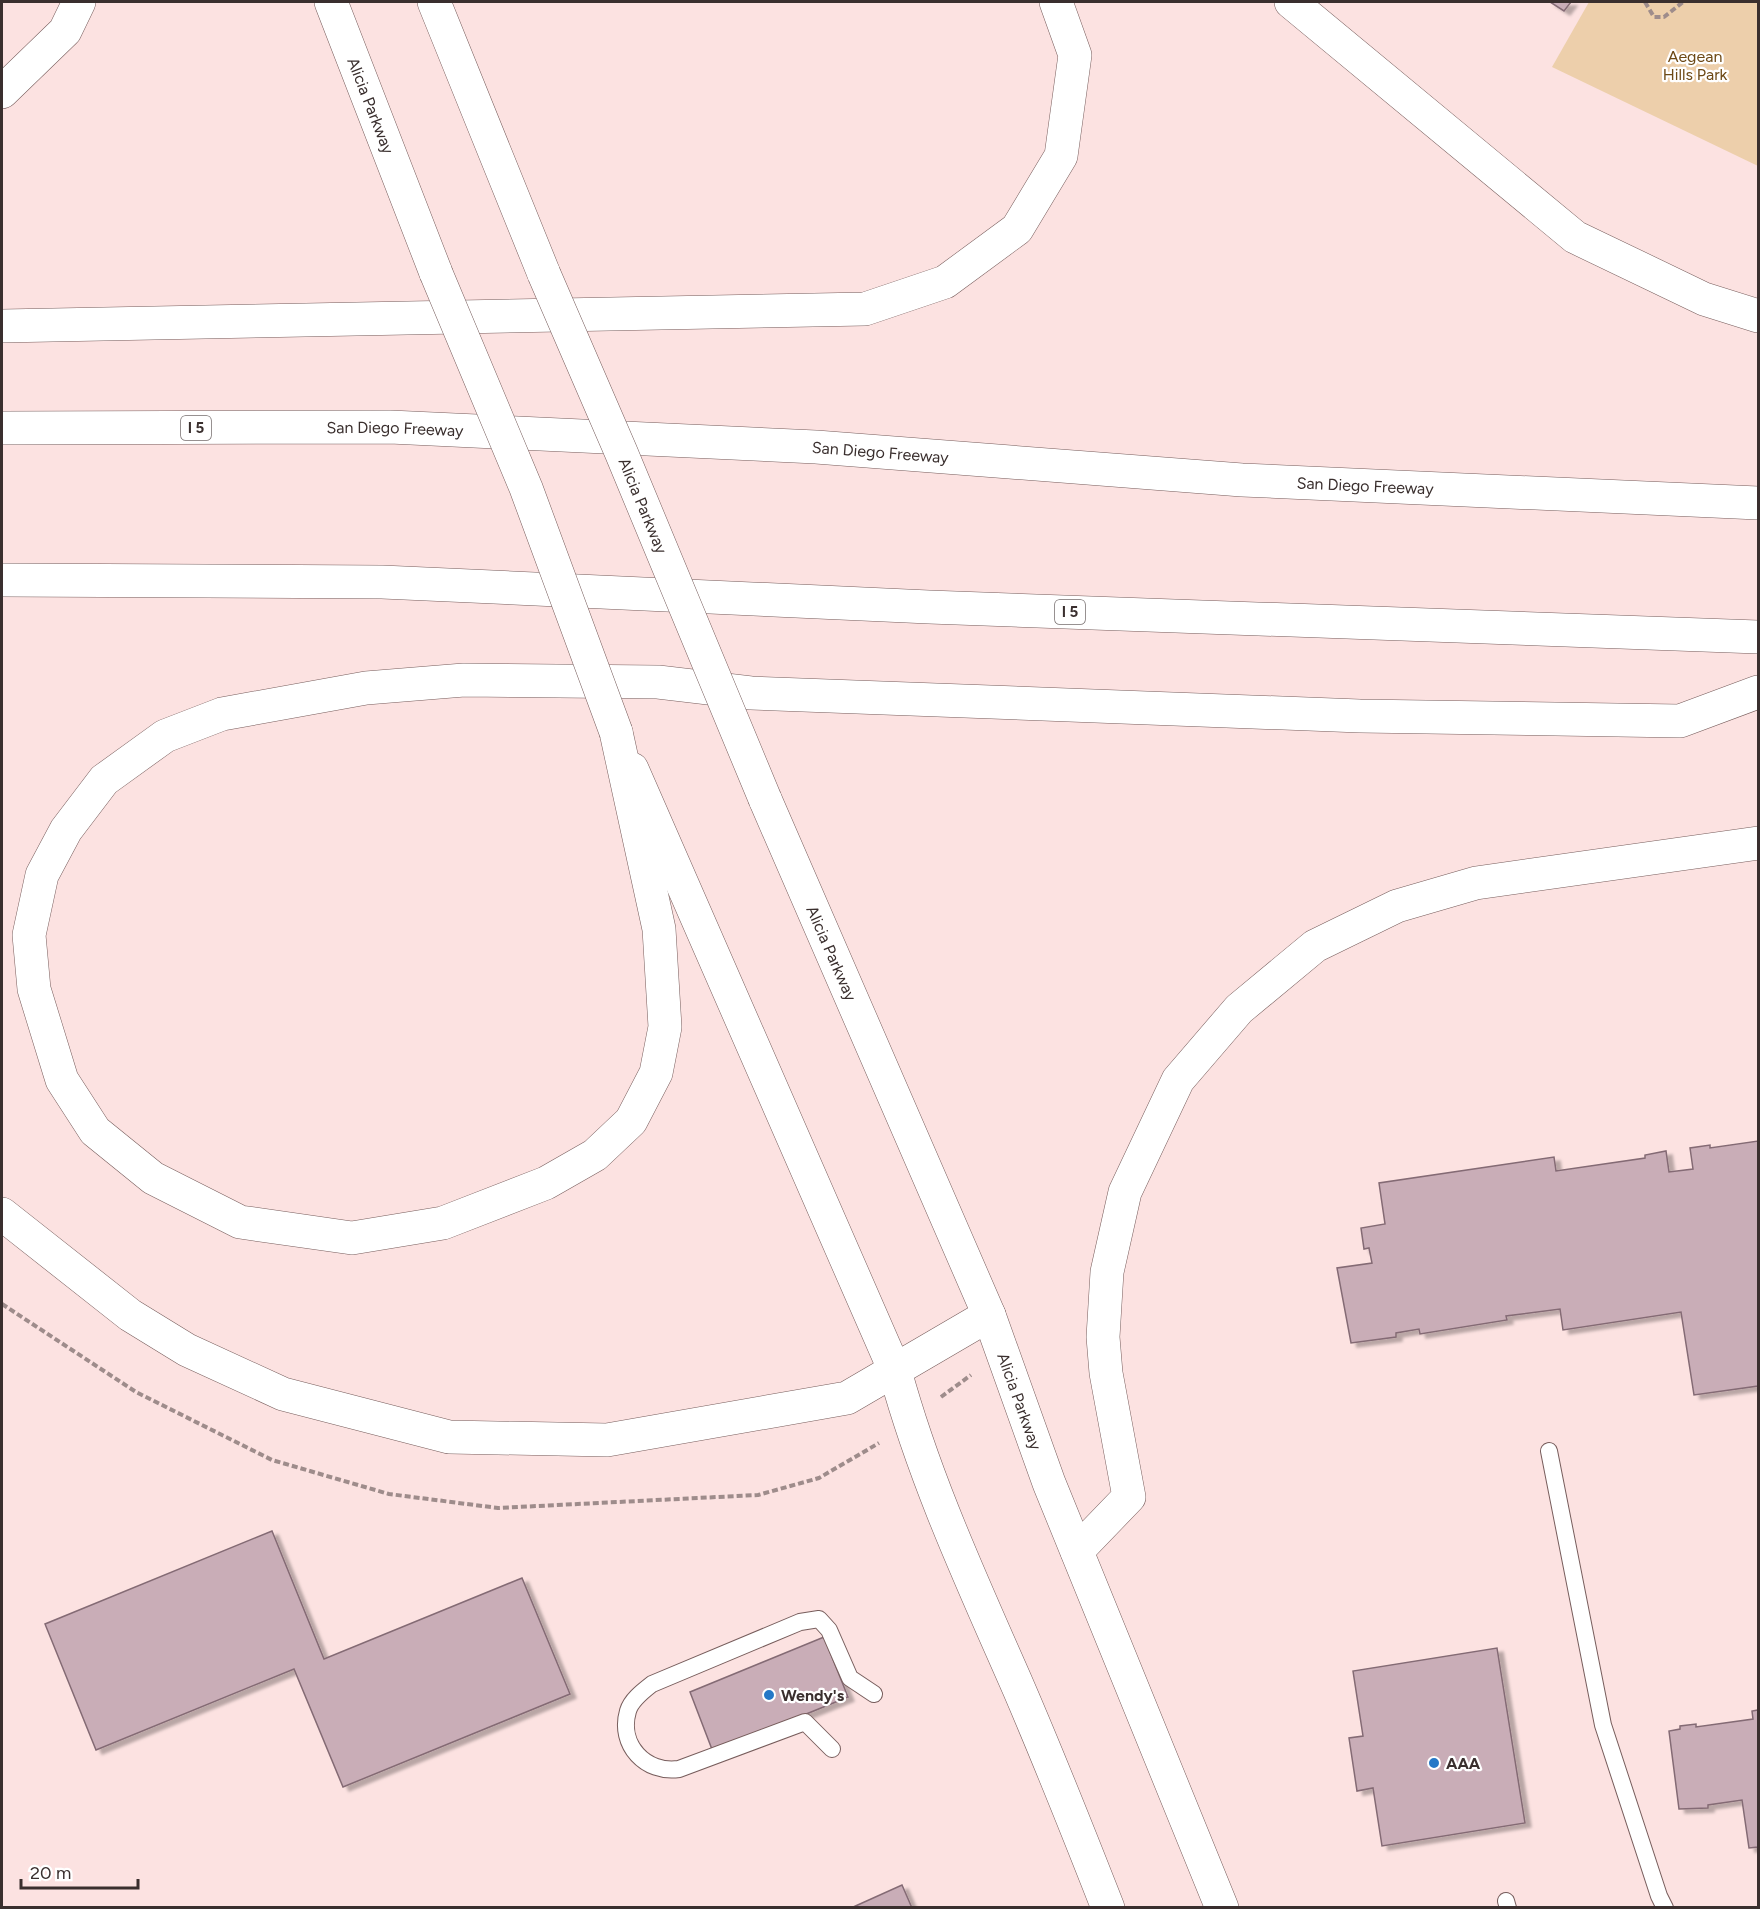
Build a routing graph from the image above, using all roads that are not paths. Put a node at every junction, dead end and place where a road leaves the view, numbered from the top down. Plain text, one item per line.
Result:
1 (79, 2) edge
2 (331, 2) edge
3 (434, 2) edge
4 (1056, 2) edge
5 (1291, 2) edge
6 (2, 92) edge
7 (1758, 316) edge
8 (2, 326) edge
9 (2, 428) edge
10 (1758, 503) edge
11 (2, 580) edge
12 (1758, 637) edge
13 (1758, 692) edge
14 (615, 732) junction
15 (1758, 843) edge
16 (2, 1215) edge
17 (988, 1315) junction
18 (895, 1371) junction
19 (1549, 1451) dead end
20 (1077, 1551) junction
21 (874, 1694) dead end
22 (832, 1749) dead end
23 (1108, 1908) edge
24 (1222, 1908) edge
25 (1665, 1908) edge

1 - 6 main road
2 - 14 main road, Alicia Parkway, bridge
3 - 17 main road, Alicia Parkway, bridge
4 - 8 main road
5 - 7 main road
9 - 10 main road, San Diego Freeway / I 5
11 - 12 main road, I 5
13 - 14 main road
14 - 18 main road, Alicia Parkway
15 - 20 main road
16 - 18 main road
17 - 18 main road
17 - 20 main road, Alicia Parkway
18 - 23 main road, Alicia Parkway
19 - 25 lane
20 - 24 main road, Alicia Parkway
21 - 22 lane

